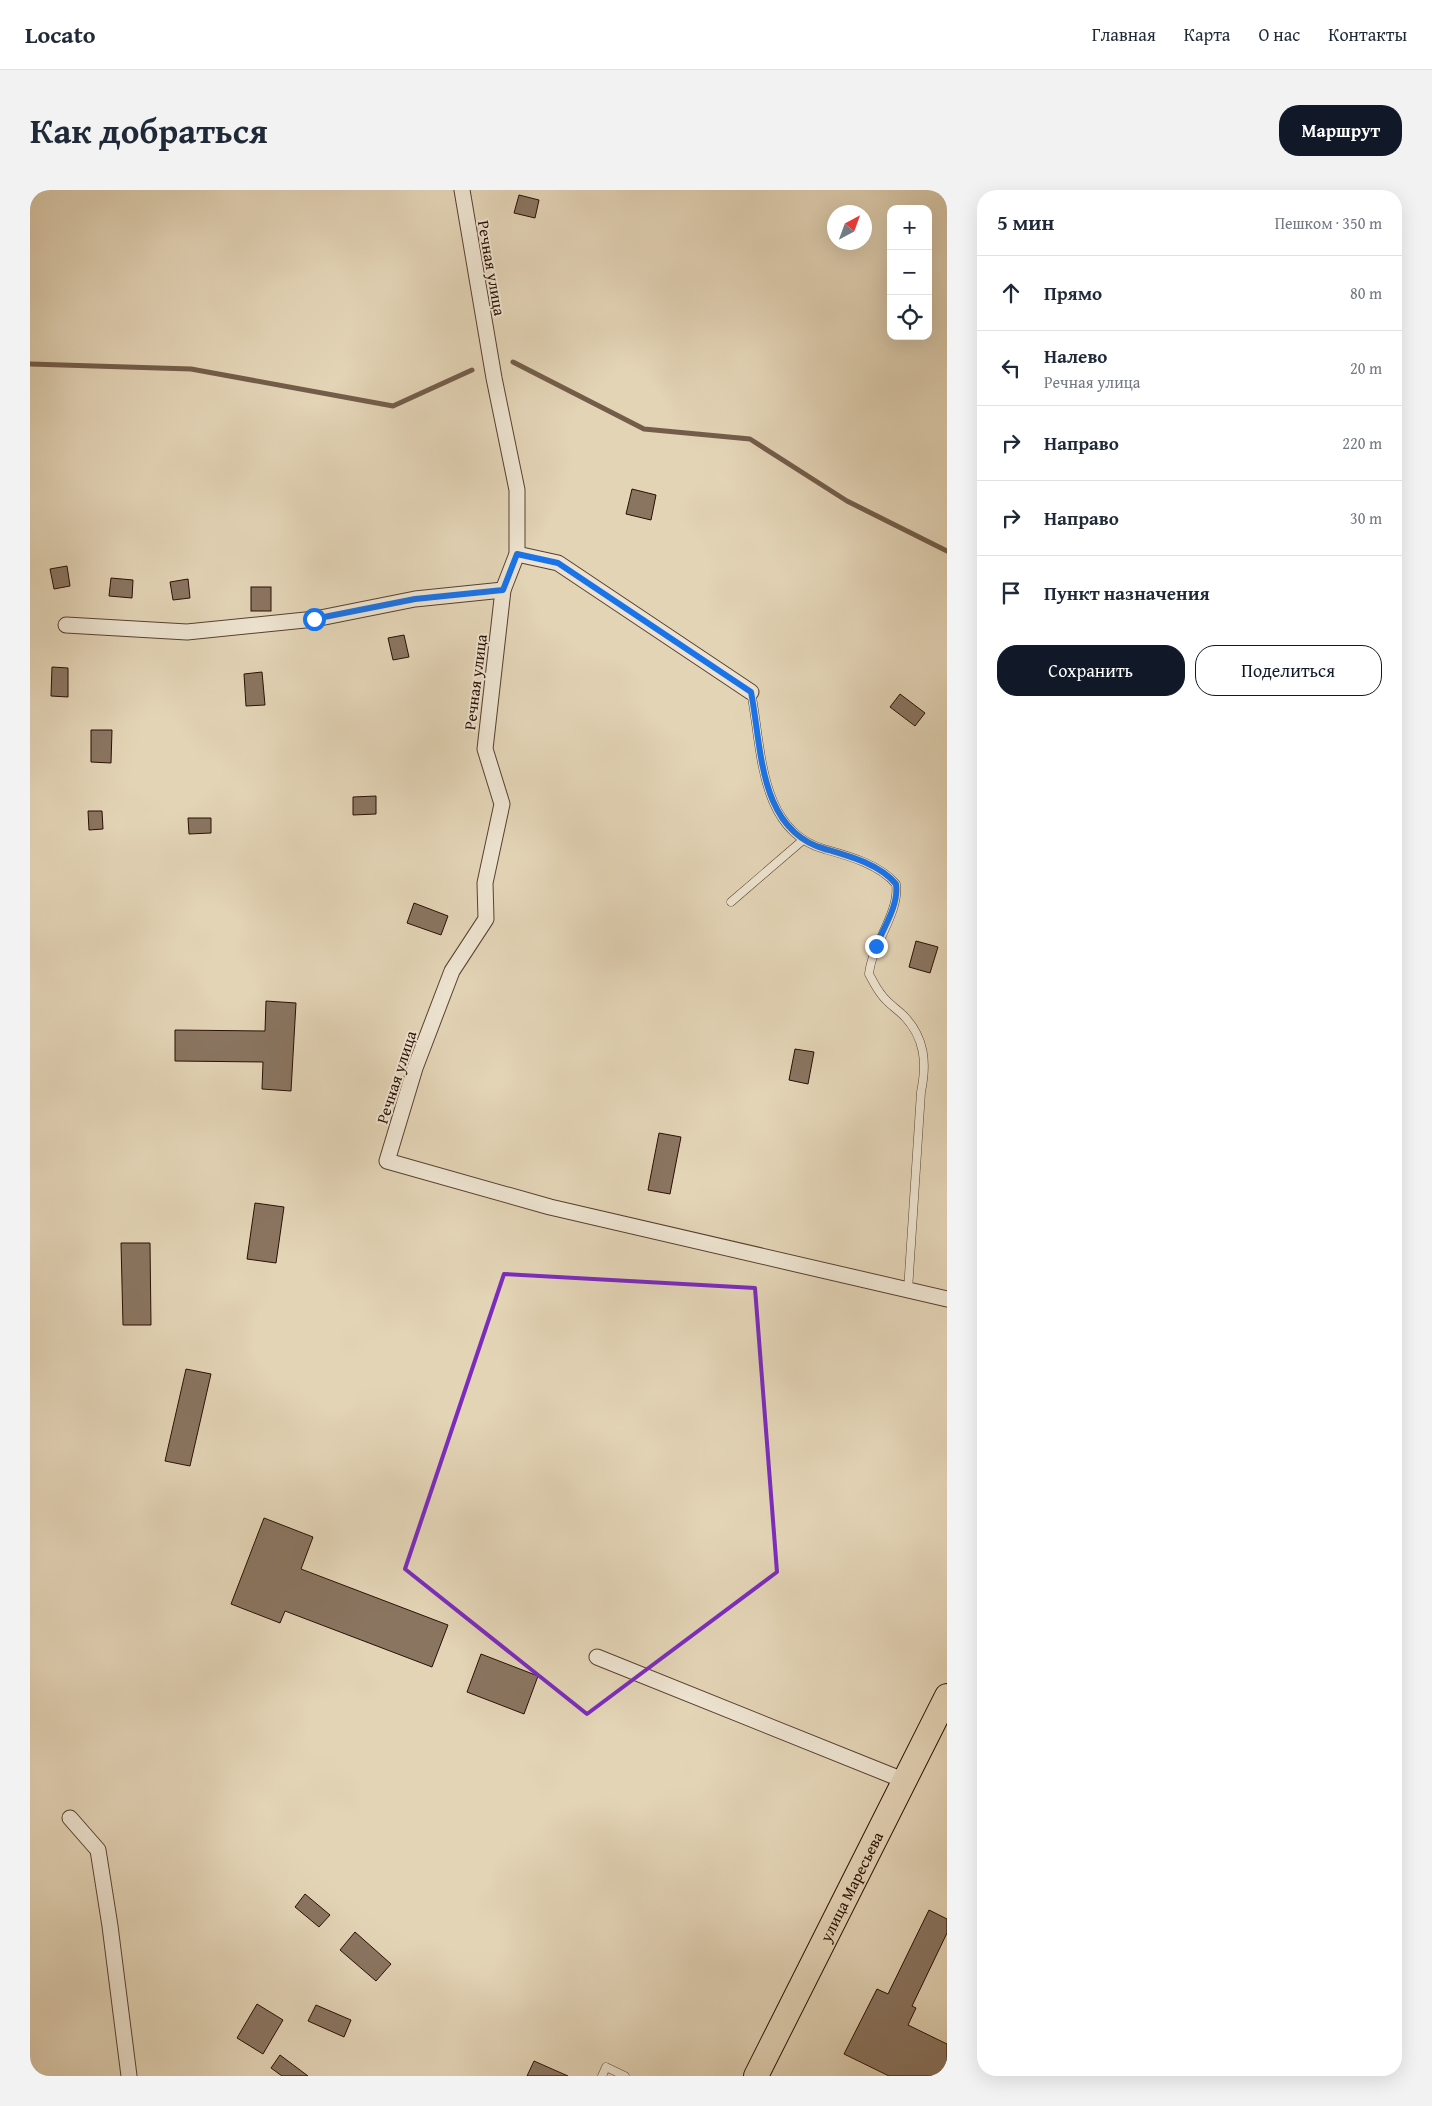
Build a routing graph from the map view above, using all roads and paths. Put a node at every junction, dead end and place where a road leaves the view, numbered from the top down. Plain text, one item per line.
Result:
1 (462, 190) edge
2 (517, 554) junction
3 (503, 590) junction
4 (66, 625) dead end
5 (751, 692) joint
6 (803, 840) junction
7 (731, 902) dead end
8 (908, 1290) junction
9 (947, 1299) edge
10 (597, 1657) dead end
11 (947, 1696) edge
12 (903, 1780) junction
13 (70, 1818) dead end
14 (129, 2076) edge
15 (602, 2076) edge
16 (625, 2076) edge
17 (756, 2076) edge

1 - 2 street, Речная улица
2 - 3 street, Речная улица
2 - 5 street
3 - 4 street
3 - 8 street, Речная улица
5 - 6 lane
6 - 7 lane
6 - 8 lane
8 - 9 street
10 - 12 street
11 - 12 main road, улица Маресьева
12 - 17 main road, улица Маресьева
13 - 14 street
15 - 16 lane

